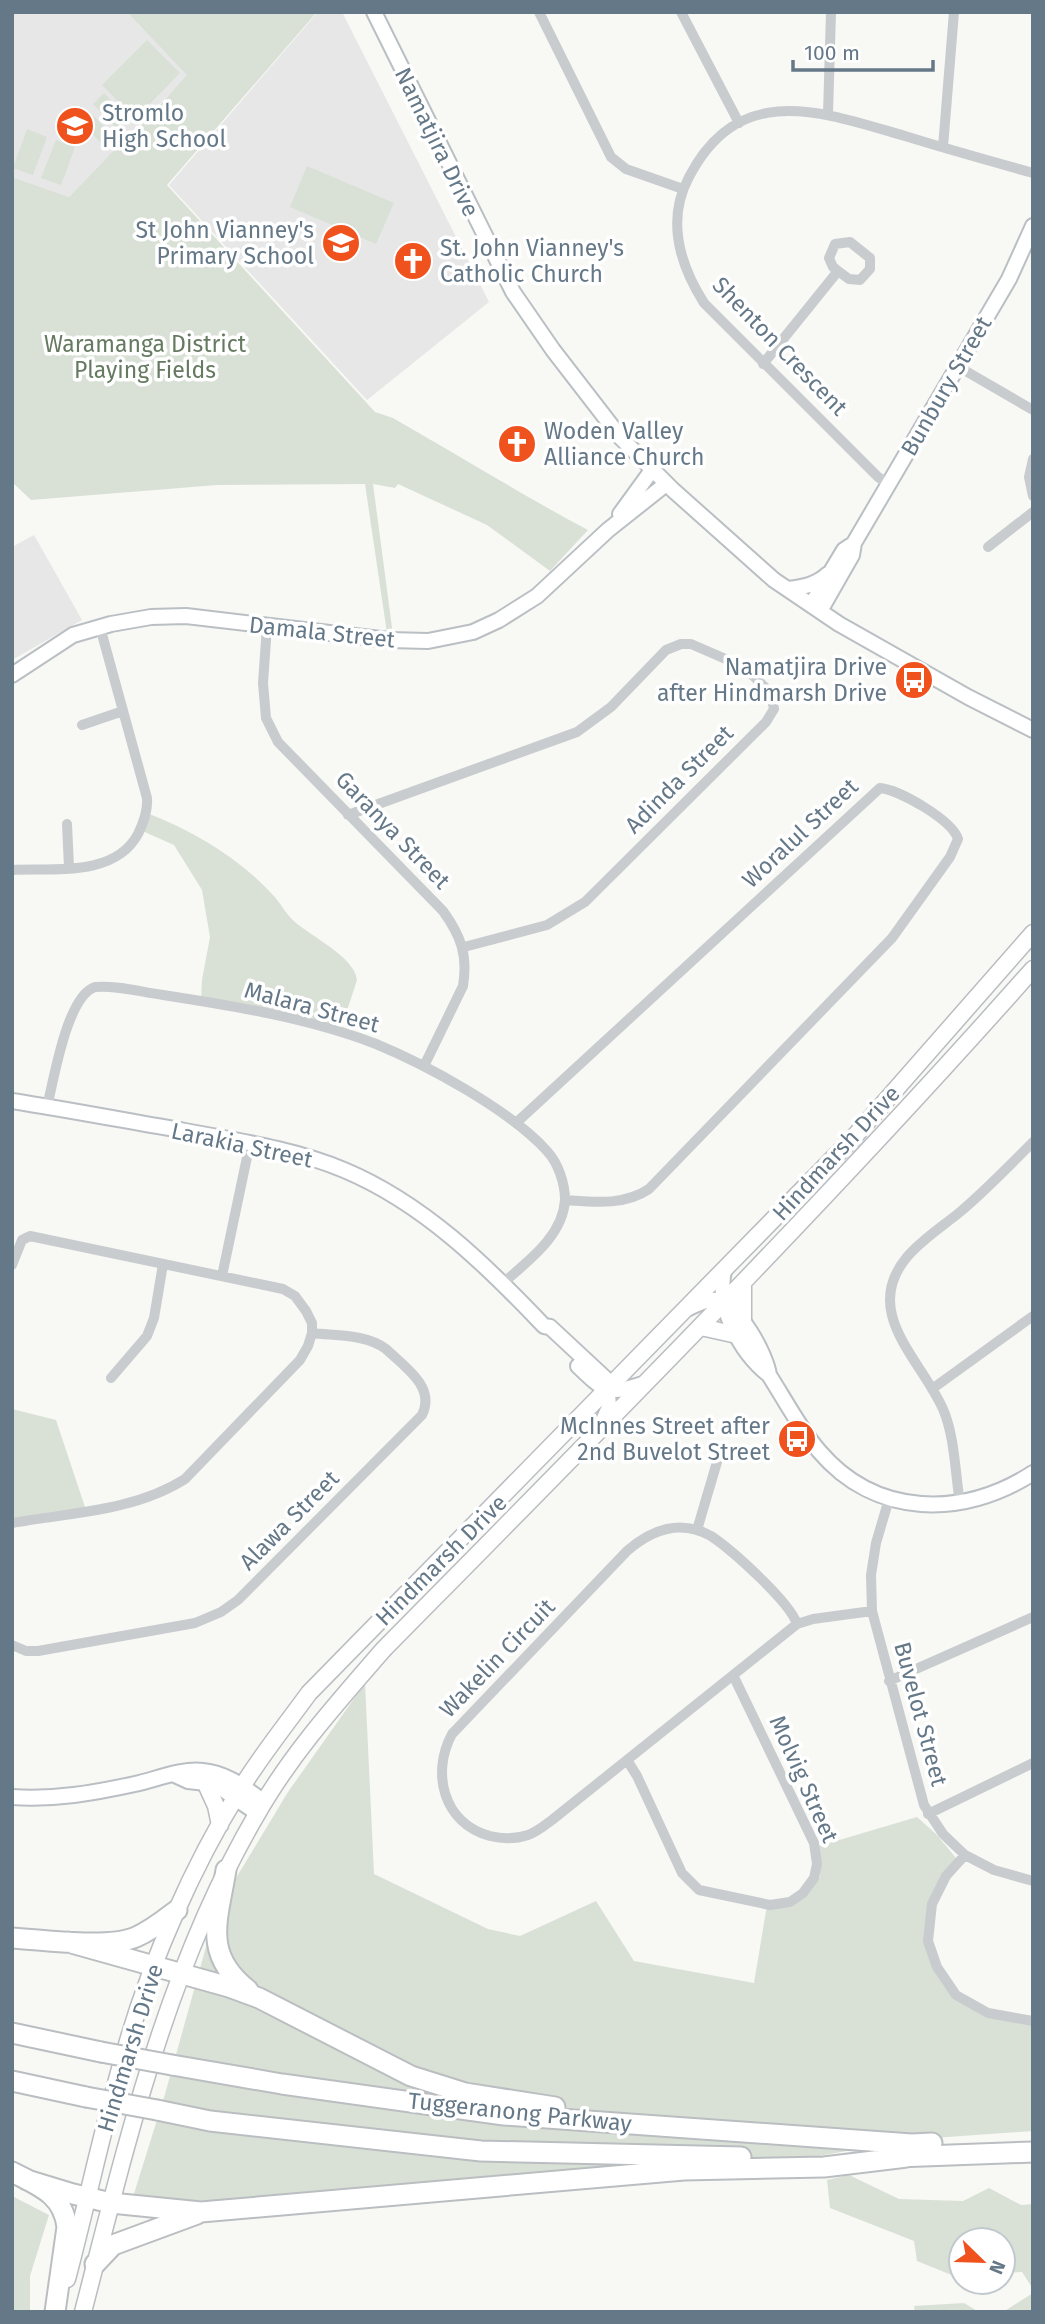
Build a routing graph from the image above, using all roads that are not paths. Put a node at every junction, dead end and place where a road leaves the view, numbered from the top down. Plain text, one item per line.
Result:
1 (373, 12) edge
2 (539, 12) edge
3 (681, 12) edge
4 (831, 12) edge
5 (954, 12) edge
6 (828, 114) junction
7 (739, 123) junction
8 (943, 147) junction
9 (1033, 173) edge
10 (683, 189) junction
11 (1033, 226) edge
12 (838, 271) dead end
13 (763, 364) junction
14 (957, 366) junction
15 (1033, 410) edge
16 (1033, 459) edge
17 (652, 470) junction
18 (666, 484) junction
19 (889, 484) junction
20 (1033, 496) edge
21 (1033, 512) edge
22 (608, 530) junction
23 (988, 547) dead end
24 (837, 572) junction
25 (788, 589) junction
26 (816, 608) junction
27 (839, 624) junction
28 (100, 626) junction
29 (267, 626) junction
30 (12, 674) edge
31 (123, 711) junction
32 (82, 725) dead end
33 (1033, 730) edge
34 (348, 815) junction
35 (67, 824) dead end
36 (69, 867) junction
37 (12, 870) edge
38 (1033, 933) edge
39 (464, 947) junction
40 (1033, 969) edge
41 (424, 1066) junction
42 (12, 1101) edge
43 (47, 1107) junction
44 (516, 1124) junction
45 (1033, 1142) edge
46 (250, 1143) junction
47 (565, 1200) junction
48 (163, 1264) junction
49 (12, 1265) edge
50 (724, 1270) junction
51 (222, 1276) junction
52 (503, 1283) junction
53 (743, 1284) junction
54 (724, 1303) junction
55 (688, 1308) junction
56 (1033, 1316) edge
57 (701, 1327) junction
58 (740, 1329) junction
59 (312, 1333) junction
60 (111, 1378) dead end
61 (646, 1382) junction
62 (609, 1389) junction
63 (932, 1389) junction
64 (598, 1432) junction
65 (717, 1462) dead end
66 (1033, 1473) edge
67 (889, 1499) junction
68 (960, 1503) junction
69 (12, 1523) edge
70 (697, 1530) junction
71 (872, 1611) junction
72 (1033, 1617) edge
73 (797, 1624) junction
74 (12, 1645) edge
75 (733, 1675) junction
76 (889, 1681) junction
77 (627, 1760) junction
78 (1033, 1763) edge
79 (175, 1775) junction
80 (205, 1782) junction
81 (239, 1791) junction
82 (12, 1797) edge
83 (260, 1808) junction
84 (928, 1814) junction
85 (220, 1825) junction
86 (965, 1855) junction
87 (226, 1870) junction
88 (1033, 1881) edge
89 (177, 1910) junction
90 (12, 1938) edge
91 (68, 1942) junction
92 (154, 1965) junction
93 (181, 1973) junction
94 (259, 1998) junction
95 (1033, 2021) edge
96 (12, 2033) edge
97 (12, 2081) edge
98 (795, 2135) junction
99 (1033, 2139) edge
100 (1033, 2151) edge
101 (907, 2157) junction
102 (20, 2176) edge
103 (89, 2198) junction
104 (111, 2203) junction
105 (201, 2212) junction
106 (95, 2264) junction
107 (57, 2312) edge
108 (83, 2312) edge

1 - 17 street, Namatjira Drive
2 - 10 street
3 - 7 street
4 - 6 street
5 - 8 street
6 - 7 street, Shenton Crescent
6 - 8 street, Shenton Crescent
7 - 10 street, Shenton Crescent
8 - 9 street, Shenton Crescent
10 - 13 street, Shenton Crescent
11 - 14 street, Bunbury Street
12 - 13 street
13 - 19 street, Shenton Crescent
14 - 15 street
14 - 19 street, Bunbury Street
16 - 20 street
17 - 18 street, Namatjira Drive
17 - 22 street, Damala Street
18 - 22 street, Damala Street
18 - 25 street, Namatjira Drive
19 - 24 street, Bunbury Street
21 - 23 street
22 - 29 street, Damala Street
24 - 25 street
24 - 26 street, Bunbury Street
24 - 27 street
25 - 26 street, Namatjira Drive
26 - 27 street, Namatjira Drive
27 - 33 street, Namatjira Drive
28 - 29 street, Damala Street
28 - 30 street, Damala Street
28 - 31 street
29 - 34 street, Garanya Street
31 - 32 street
31 - 36 street
34 - 39 street, Garanya Street
34 - 39 street, Adinda Street
35 - 36 street
36 - 37 street
38 - 50 main road, Hindmarsh Drive
39 - 41 street
40 - 53 main road, Hindmarsh Drive
41 - 43 street, Malara Street
41 - 44 street, Malara Street
42 - 43 street, Larakia Street
43 - 46 street, Larakia Street
44 - 47 street, Malara Street
44 - 47 street, Woralul Street
45 - 63 street
46 - 51 street
46 - 52 street, Larakia Street
47 - 52 street
48 - 49 street
48 - 51 street
48 - 60 street
50 - 54 street
50 - 55 main road, Hindmarsh Drive
51 - 59 street
52 - 62 street, Larakia Street
53 - 54 main road, Hindmarsh Drive
53 - 58 main road
54 - 55 street
54 - 57 main road, Hindmarsh Drive
54 - 58 street
55 - 62 main road, Hindmarsh Drive
56 - 63 street
57 - 58 main road
57 - 61 main road, Hindmarsh Drive
58 - 67 street
59 - 69 street
59 - 74 street, Alawa Street
61 - 62 street
61 - 64 main road, Hindmarsh Drive
62 - 64 street
62 - 81 main road, Hindmarsh Drive
63 - 68 street
64 - 83 main road, Hindmarsh Drive
65 - 70 street
66 - 68 street
67 - 68 street
67 - 71 street, Buvelot Street
70 - 73 street
70 - 77 street, Wakelin Circuit
71 - 73 street, Wakelin Circuit
71 - 76 street, Buvelot Street
72 - 76 street
73 - 75 street, Wakelin Circuit
75 - 77 street, Wakelin Circuit
75 - 77 street, Molvig Street
76 - 84 street, Buvelot Street
78 - 84 street
79 - 80 street
79 - 81 street
79 - 82 street
80 - 81 street
80 - 85 main road
81 - 83 street
81 - 85 main road, Hindmarsh Drive
83 - 87 main road, Hindmarsh Drive
84 - 86 street, Buvelot Street
85 - 89 main road, Hindmarsh Drive
86 - 88 street, Buvelot Street
86 - 95 street
87 - 93 main road, Hindmarsh Drive
87 - 94 highway
89 - 91 highway
89 - 92 main road, Hindmarsh Drive
90 - 91 highway
91 - 92 highway
92 - 93 highway
92 - 103 main road, Hindmarsh Drive
93 - 94 highway
93 - 104 main road, Hindmarsh Drive
94 - 98 highway
96 - 98 highway, Tuggeranong Parkway, bridge
97 - 101 highway, Tuggeranong Parkway, bridge
98 - 99 highway, Tuggeranong Parkway
100 - 101 highway, Tuggeranong Parkway
101 - 105 highway
102 - 103 highway
102 - 107 highway
103 - 104 highway
103 - 107 main road, Hindmarsh Drive
104 - 105 highway
104 - 106 main road, Hindmarsh Drive
105 - 106 highway
106 - 108 main road, Hindmarsh Drive

